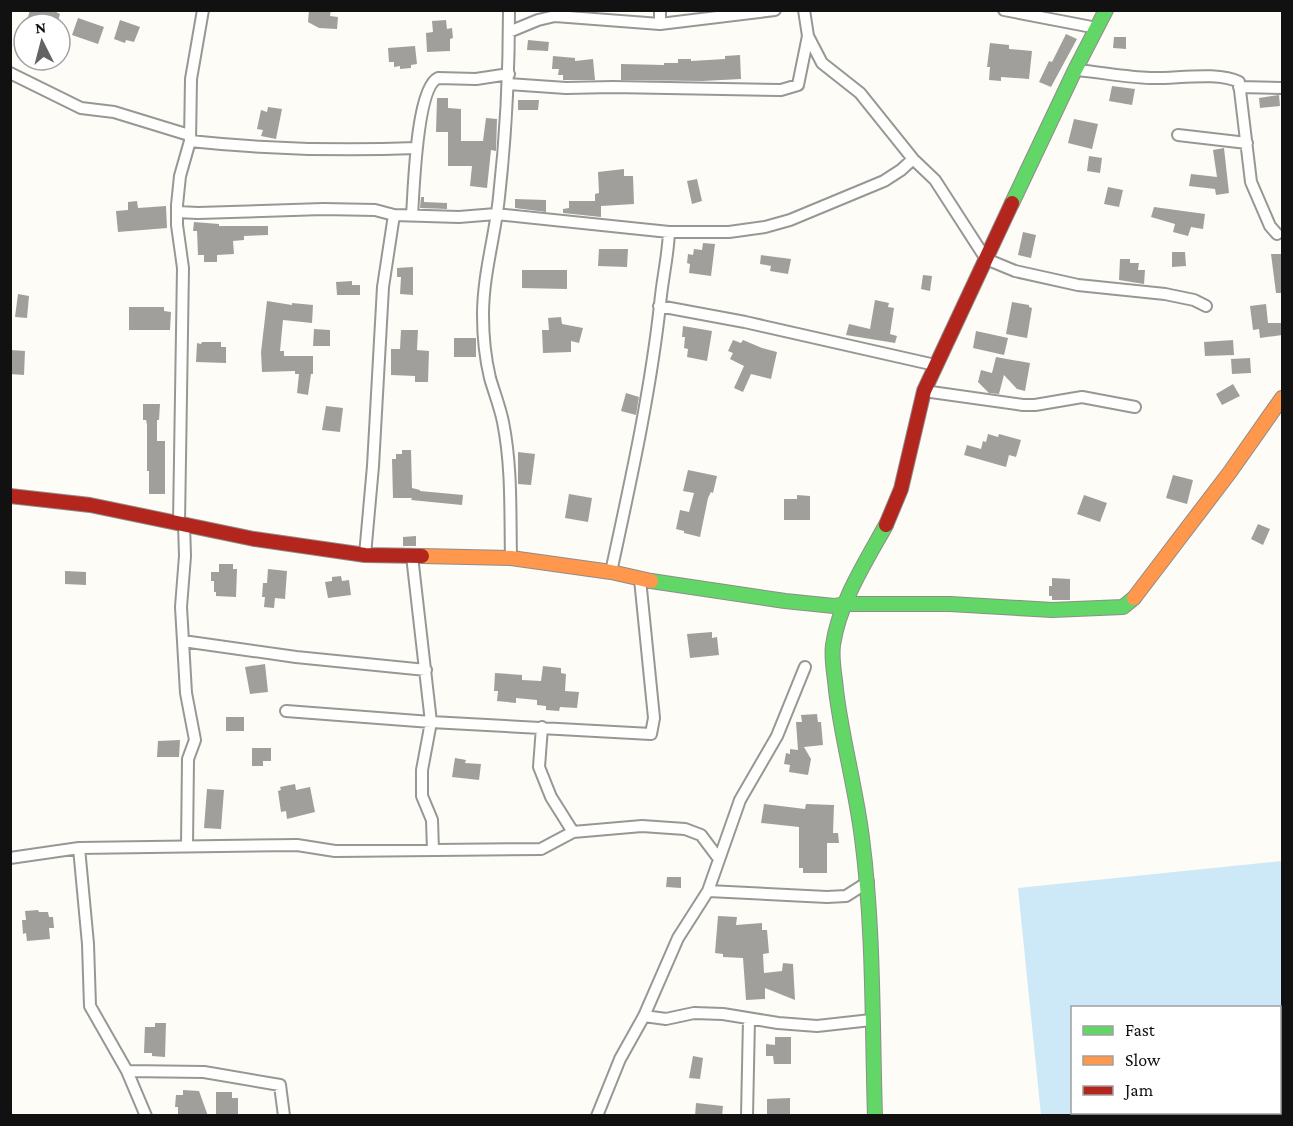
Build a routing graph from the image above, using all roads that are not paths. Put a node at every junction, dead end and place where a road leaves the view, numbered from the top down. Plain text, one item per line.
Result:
1 (203, 10) edge
2 (509, 10) edge
3 (660, 10) edge
4 (775, 10) edge
5 (804, 10) edge
6 (1004, 10) edge
7 (1106, 10) edge
8 (660, 24) junction
9 (1097, 28) junction
10 (509, 32) junction
11 (808, 36) junction
12 (1075, 70) junction
13 (10, 73) edge
14 (508, 79) junction
15 (1239, 87) junction
16 (1282, 88) edge
17 (1178, 135) dead end
18 (189, 138) junction
19 (1247, 142) junction
20 (416, 148) junction
21 (913, 159) junction
22 (177, 212) junction
23 (496, 214) junction
24 (394, 215) junction
25 (412, 215) junction
26 (669, 232) junction
27 (1277, 234) dead end
28 (986, 259) junction
29 (659, 306) junction
30 (1206, 306) dead end
31 (935, 365) junction
32 (924, 391) junction
33 (1282, 398) edge
34 (1135, 407) dead end
35 (10, 496) edge
36 (182, 523) junction
37 (365, 555) junction
38 (412, 556) junction
39 (511, 558) junction
40 (611, 572) junction
41 (640, 579) junction
42 (845, 604) junction
43 (183, 641) junction
44 (805, 667) dead end
45 (426, 670) junction
46 (286, 711) dead end
47 (431, 722) junction
48 (542, 727) junction
49 (573, 832) junction
50 (187, 846) junction
51 (79, 848) junction
52 (433, 850) junction
53 (10, 858) edge
54 (719, 859) junction
55 (868, 882) junction
56 (708, 891) junction
57 (644, 1016) junction
58 (749, 1019) junction
59 (871, 1020) junction
60 (128, 1071) junction
61 (146, 1116) edge
62 (284, 1116) edge
63 (597, 1116) edge
64 (747, 1116) edge
65 (875, 1116) edge

1 - 18 street
2 - 10 street
3 - 8 street
4 - 8 street
5 - 11 street
6 - 9 street
7 - 9 street
8 - 10 street
9 - 12 street
10 - 14 street
11 - 14 street
11 - 21 street
12 - 15 street
12 - 28 street
13 - 18 street
14 - 20 street
14 - 23 street
15 - 16 street
15 - 19 street
17 - 19 street
18 - 20 street
18 - 22 street
19 - 27 street
20 - 25 street
21 - 26 street
21 - 28 street
22 - 24 street
22 - 36 street
23 - 25 street
23 - 26 street
23 - 39 street
24 - 25 street
24 - 37 street
26 - 29 street
28 - 30 street
28 - 31 street
29 - 31 street
29 - 40 street
31 - 32 street
32 - 34 street
32 - 42 street
33 - 42 street
35 - 36 street
36 - 37 street
36 - 43 street
37 - 38 street
38 - 39 street
38 - 45 street
39 - 40 street
40 - 41 street
41 - 42 street
41 - 48 street
42 - 55 street
43 - 45 street
43 - 50 street
44 - 54 street
45 - 47 street
46 - 47 street
47 - 48 street
47 - 52 street
48 - 49 street
49 - 52 street
49 - 54 street
50 - 51 street
50 - 52 street
51 - 53 street
51 - 60 street
54 - 56 street
55 - 56 street
55 - 59 street
56 - 57 street
57 - 58 street
57 - 63 street
58 - 59 street
58 - 64 street
59 - 65 street
60 - 61 street
60 - 62 street

